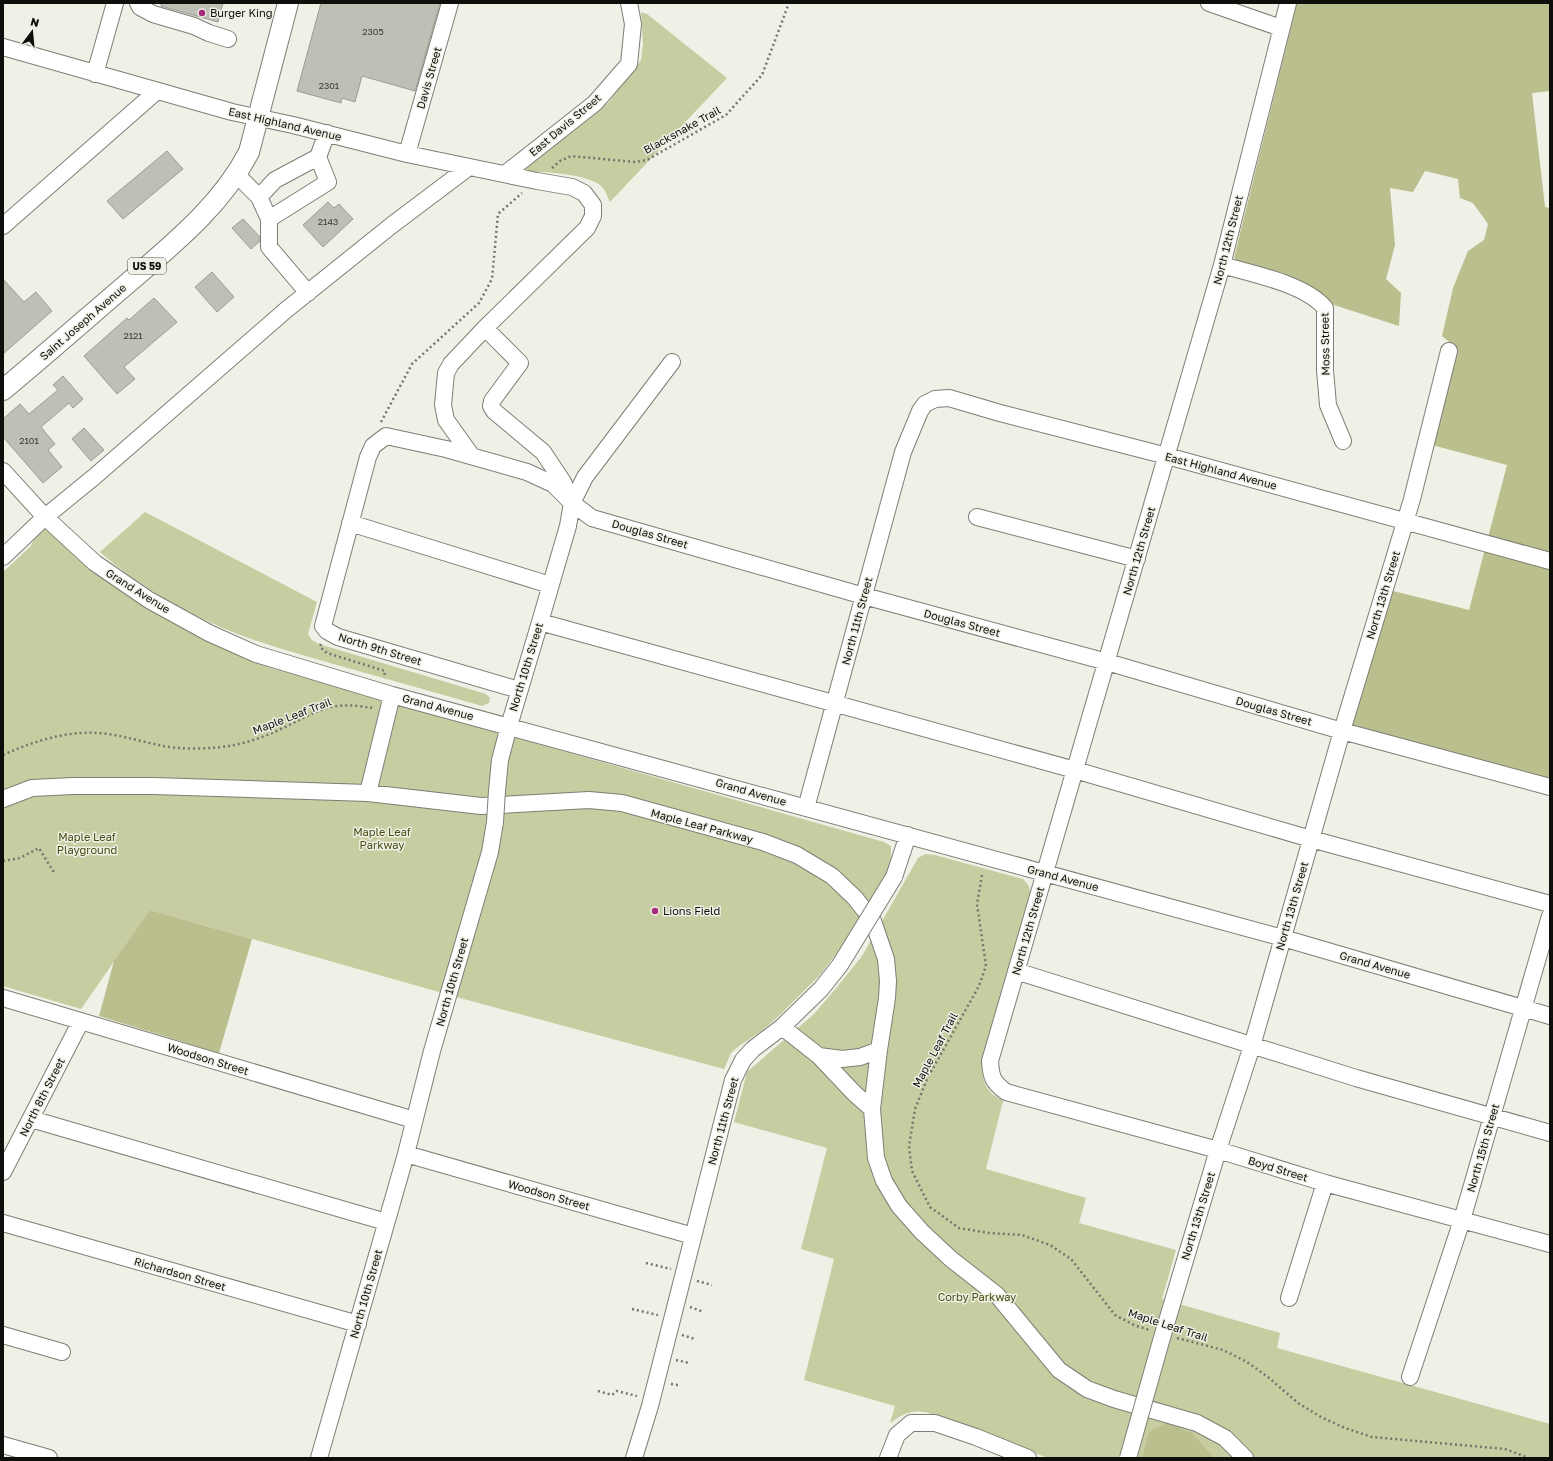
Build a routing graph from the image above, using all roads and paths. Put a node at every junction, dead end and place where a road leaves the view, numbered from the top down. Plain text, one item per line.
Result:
1 (115, 3) edge
2 (138, 3) edge
3 (288, 3) edge
4 (450, 3) edge
5 (629, 3) edge
6 (789, 3) edge
7 (1209, 3) edge
8 (1288, 3) edge
9 (1281, 28) junction
10 (228, 39) dead end
11 (5, 50) edge
12 (95, 74) junction
13 (157, 91) junction
14 (258, 118) junction
15 (326, 133) junction
16 (407, 154) junction
17 (318, 157) junction
18 (635, 162) dead end
19 (469, 167) junction
20 (505, 174) junction
21 (237, 175) junction
22 (259, 197) junction
23 (270, 219) junction
24 (3, 226) edge
25 (1222, 265) junction
26 (308, 293) junction
27 (485, 328) junction
28 (1449, 351) dead end
29 (672, 362) dead end
30 (3, 390) edge
31 (910, 434) joint
32 (386, 436) joint
33 (1343, 441) dead end
34 (471, 455) junction
35 (1167, 456) junction
36 (3, 471) edge
37 (572, 503) junction
38 (45, 517) junction
39 (977, 517) dead end
40 (1406, 522) junction
41 (350, 523) junction
42 (3, 557) edge
43 (1137, 559) junction
44 (1550, 562) edge
45 (550, 585) junction
46 (864, 596) junction
47 (540, 622) junction
48 (1107, 662) junction
49 (519, 690) junction
50 (392, 695) junction
51 (834, 703) junction
52 (376, 708) dead end
53 (509, 726) junction
54 (1342, 731) junction
55 (3, 756) edge
56 (1075, 770) junction
57 (1550, 788) edge
58 (368, 794) junction
59 (3, 799) edge
60 (806, 808) junction
61 (908, 835) junction
62 (1311, 839) junction
63 (3, 861) edge
64 (58, 869) dead end
65 (1045, 873) junction
66 (982, 875) dead end
67 (1550, 904) edge
68 (1550, 916) edge
69 (1283, 938) junction
70 (1016, 971) junction
71 (3, 998) edge
72 (1524, 1008) junction
73 (1550, 1016) edge
74 (81, 1021) junction
75 (782, 1027) junction
76 (1252, 1046) junction
77 (879, 1050) junction
78 (819, 1056) junction
79 (1006, 1092) joint
80 (872, 1109) junction
81 (1492, 1116) junction
82 (31, 1119) junction
83 (414, 1120) junction
84 (1550, 1133) edge
85 (1218, 1150) junction
86 (406, 1154) junction
87 (3, 1172) edge
88 (1325, 1183) junction
89 (1462, 1220) junction
90 (386, 1222) junction
91 (3, 1223) edge
92 (693, 1236) junction
93 (1550, 1244) edge
94 (646, 1263) dead end
95 (684, 1272) junction
96 (1289, 1298) dead end
97 (632, 1309) dead end
98 (672, 1319) junction
99 (358, 1324) junction
100 (3, 1335) edge
101 (1162, 1337) junction
102 (62, 1352) dead end
103 (1410, 1377) dead end
104 (598, 1391) dead end
105 (651, 1400) junction
106 (3, 1445) edge
107 (1022, 1457) edge
108 (50, 1458) edge
109 (319, 1458) edge
110 (634, 1458) edge
111 (888, 1458) edge
112 (1128, 1458) edge
113 (1245, 1458) edge
114 (1529, 1458) edge

1 - 12 street
2 - 10 street
3 - 14 main road, Saint Joseph Avenue / US 59
4 - 16 street, Davis Street
5 - 20 street, East Davis Street
6 - 18 path, Blacksnake Trail
7 - 9 street
8 - 9 street, North 12th Street
9 - 25 street, North 12th Street
11 - 12 street, East Highland Avenue
12 - 13 street, East Highland Avenue
13 - 14 street, East Highland Avenue
13 - 24 street
14 - 15 street, East Highland Avenue
14 - 21 main road, Saint Joseph Avenue / US 59
15 - 16 street, East Highland Avenue
15 - 17 street
16 - 19 street, East Highland Avenue
17 - 22 street
17 - 23 street
19 - 20 street, East Highland Avenue
19 - 26 street
20 - 27 street, East Highland Avenue
21 - 22 street
21 - 30 main road, Saint Joseph Avenue / US 59
22 - 23 street
23 - 26 street
25 - 33 street, Moss Street
25 - 35 street, North 12th Street
26 - 38 street
27 - 34 street
27 - 37 street
28 - 40 street, North 13th Street
29 - 37 street, North 10th Street
31 - 35 street, East Highland Avenue
31 - 46 street, North 11th Street
32 - 34 street, Douglas Street
32 - 41 street, North 9th Street
34 - 37 street, Douglas Street
35 - 40 street, East Highland Avenue
35 - 43 street, North 12th Street
36 - 38 street, Grand Avenue
37 - 45 street, North 10th Street
37 - 46 street, Douglas Street
38 - 42 street
38 - 50 street, Grand Avenue
39 - 43 street
40 - 44 street, East Highland Avenue
40 - 54 street, North 13th Street
41 - 45 street
41 - 49 street, North 9th Street
43 - 48 street, North 12th Street
45 - 47 street, North 10th Street
46 - 48 street, Douglas Street
46 - 51 street, North 11th Street
47 - 49 street, North 10th Street
47 - 51 street
48 - 54 street, Douglas Street
48 - 56 street, North 12th Street
49 - 53 street, North 10th Street
50 - 53 street, Grand Avenue
50 - 58 street
51 - 56 street
51 - 60 street, North 11th Street
52 - 55 path, Maple Leaf Trail
53 - 60 street, Grand Avenue
53 - 83 street, North 10th Street, bridge
54 - 57 street, Douglas Street
54 - 62 street, North 13th Street
56 - 62 street
56 - 65 street, North 12th Street
58 - 59 street, Maple Leaf Parkway
58 - 77 street, Maple Leaf Parkway
60 - 61 street, Grand Avenue
61 - 65 street, Grand Avenue
61 - 75 street, North 11th Street, bridge
62 - 67 street
62 - 69 street, North 13th Street
63 - 64 path
65 - 69 street, Grand Avenue
65 - 70 street, North 12th Street
66 - 101 path, Maple Leaf Trail
68 - 72 street, North 15th Street
69 - 72 street, Grand Avenue
69 - 76 street, North 13th Street
70 - 76 street
70 - 79 street, North 12th Street
71 - 74 street, Woodson Street
72 - 73 street, Grand Avenue
72 - 81 street, North 15th Street
74 - 82 street, North 8th Street
74 - 83 street, Woodson Street
75 - 78 street
75 - 92 street, North 11th Street
76 - 81 street
76 - 85 street, North 13th Street
77 - 78 street
77 - 80 street
78 - 80 street
79 - 85 street, Boyd Street
80 - 113 street
81 - 84 street
81 - 89 street, North 15th Street
82 - 87 street, North 8th Street
82 - 90 street
83 - 86 street, North 10th Street
85 - 88 street, Boyd Street
85 - 101 street, North 13th Street
86 - 90 street, North 10th Street
86 - 92 street, Woodson Street
88 - 89 street, Boyd Street
88 - 96 street
89 - 93 street, Boyd Street
89 - 103 street, North 15th Street
90 - 99 street, North 10th Street
91 - 99 street, Richardson Street
92 - 95 street, North 11th Street
94 - 95 path
95 - 98 street, North 11th Street
97 - 98 path
98 - 105 street, North 11th Street
99 - 109 street, North 10th Street
100 - 102 street
101 - 112 street, North 13th Street, bridge
101 - 114 path, Maple Leaf Trail
104 - 105 path
105 - 110 street, North 11th Street
106 - 108 street
107 - 111 street

